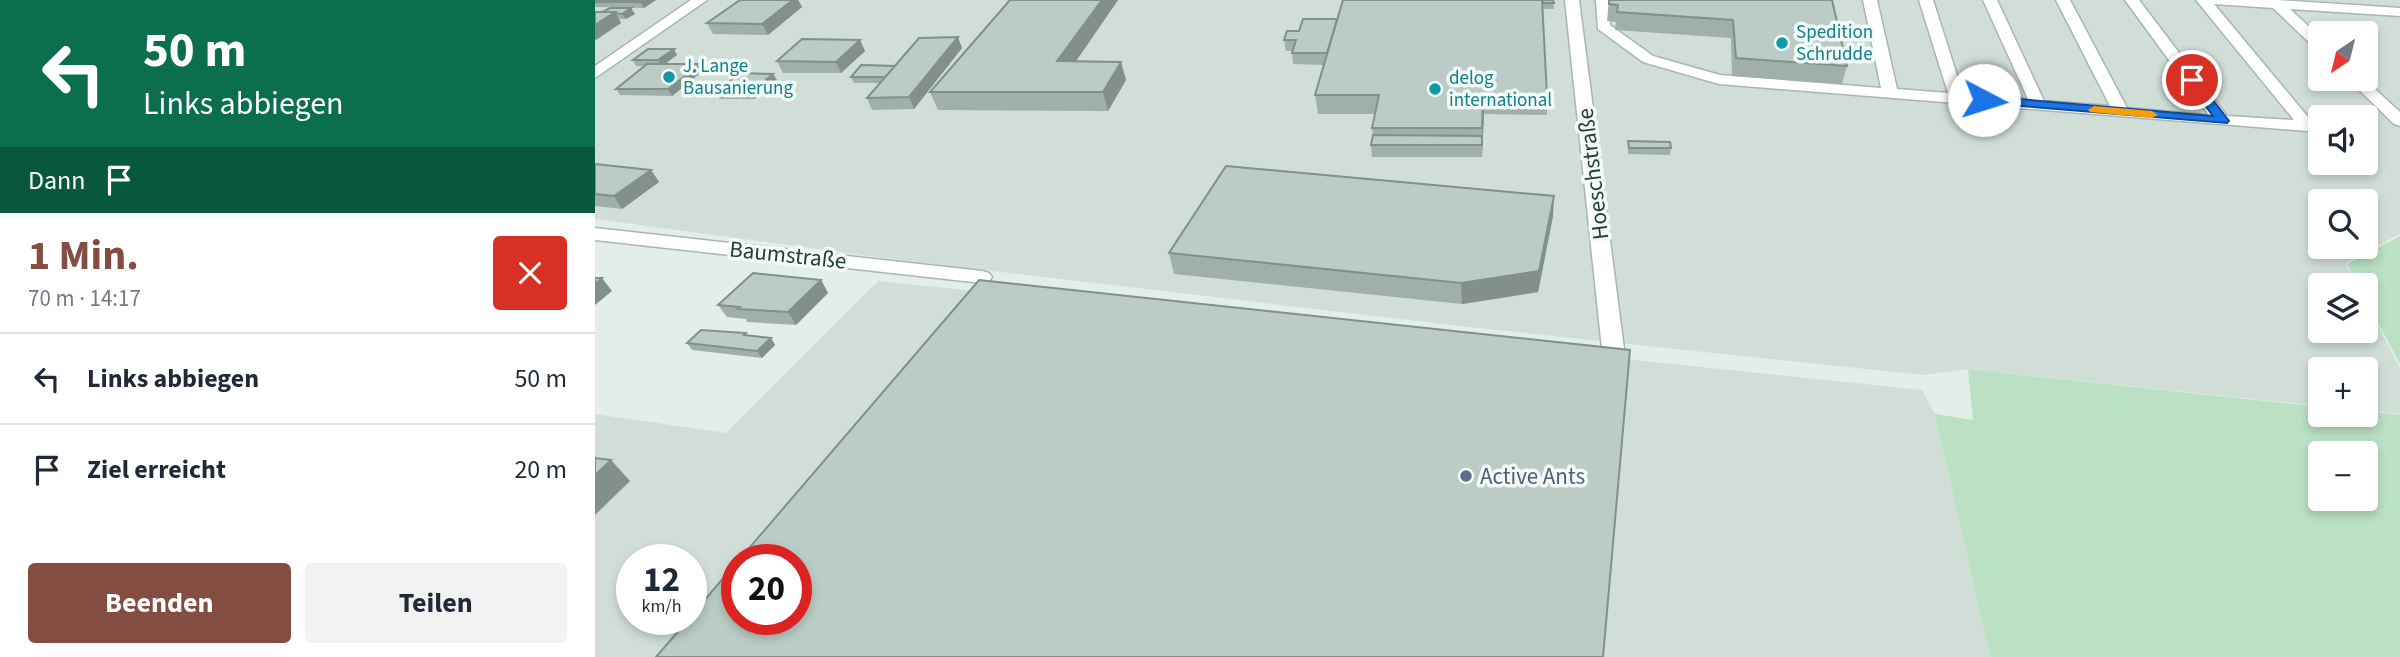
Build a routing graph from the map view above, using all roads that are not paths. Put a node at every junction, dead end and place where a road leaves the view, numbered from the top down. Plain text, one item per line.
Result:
1 (700, 0) edge
2 (1572, 0) edge
3 (1603, 0) edge
4 (1870, 0) edge
5 (1926, 0) edge
6 (1990, 0) edge
7 (2063, 0) edge
8 (2132, 0) edge
9 (2203, 0) edge
10 (2211, 0) edge
11 (2277, 4) junction
12 (2400, 12) edge
13 (2308, 34) edge
14 (595, 74) edge
15 (2368, 91) edge
16 (1890, 93) junction
17 (1957, 97) junction
18 (2038, 104) junction
19 (2121, 112) junction
20 (2223, 121) junction
21 (2400, 121) edge
22 (595, 234) edge
23 (982, 276) dead end
24 (1613, 349) edge

1 - 14 street
2 - 24 street, Hoeschstraße
3 - 16 street
4 - 16 street
5 - 17 street
6 - 18 street
7 - 19 street
8 - 20 street
9 - 20 street
10 - 11 street
11 - 12 street
11 - 13 street
15 - 21 street
16 - 17 street
17 - 18 street
18 - 19 street
19 - 20 street
22 - 23 street, Baumstraße

